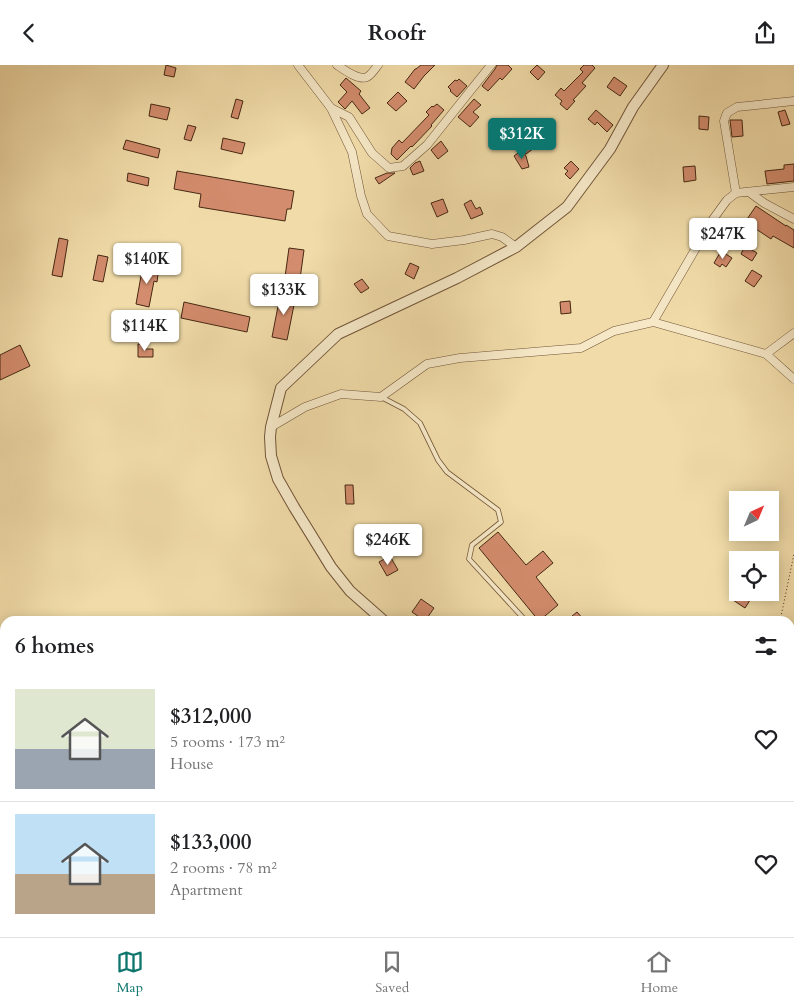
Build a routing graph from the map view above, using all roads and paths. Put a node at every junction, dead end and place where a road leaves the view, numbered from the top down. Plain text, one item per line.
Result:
1 (298, 65) edge
2 (337, 65) edge
3 (378, 65) edge
4 (491, 65) edge
5 (663, 65) edge
6 (794, 101) edge
7 (331, 108) junction
8 (794, 187) edge
9 (748, 192) junction
10 (736, 193) junction
11 (794, 219) edge
12 (516, 247) junction
13 (653, 322) junction
14 (794, 333) edge
15 (766, 354) junction
16 (794, 379) edge
17 (381, 397) junction
18 (271, 427) junction
19 (794, 554) edge
20 (378, 616) edge
21 (521, 616) edge
22 (781, 616) edge

1 - 7 street
2 - 3 street
4 - 7 street
5 - 12 street
6 - 10 street
7 - 12 street
8 - 9 street
9 - 10 street
9 - 11 street
10 - 13 street
12 - 18 street
13 - 15 street
13 - 17 street
14 - 15 street
15 - 16 street
17 - 18 street
17 - 21 lane
18 - 20 street
19 - 22 path

